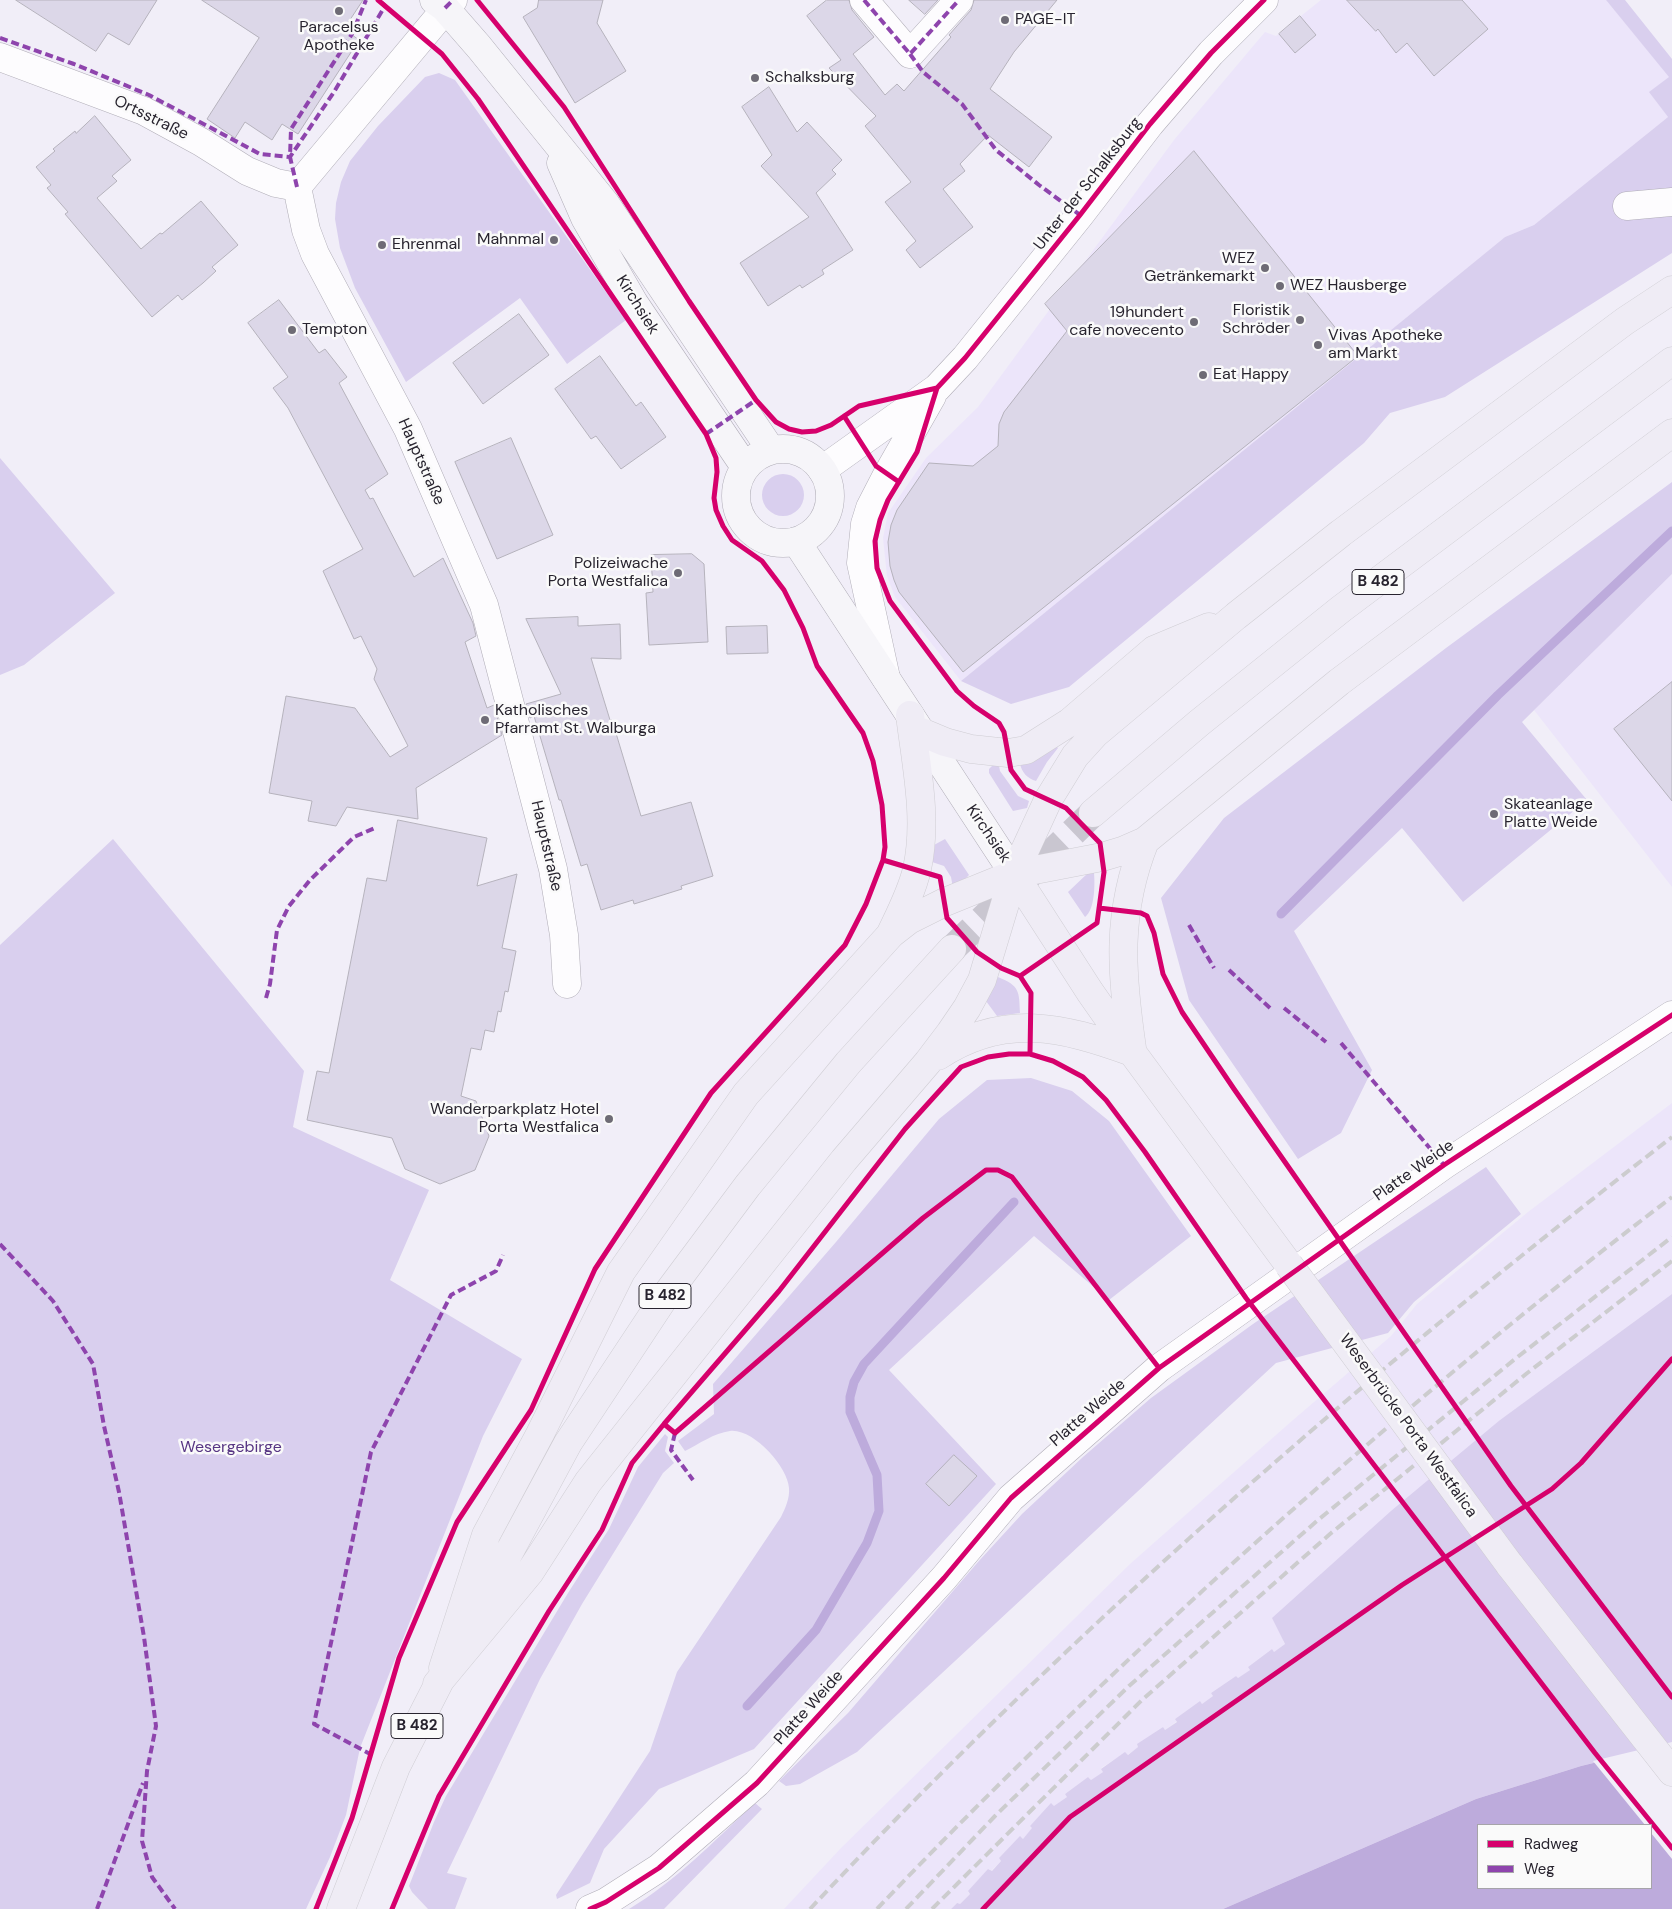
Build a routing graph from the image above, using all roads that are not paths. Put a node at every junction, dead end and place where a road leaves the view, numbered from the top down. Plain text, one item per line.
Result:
1 (864, 0) edge
2 (960, 0) edge
3 (1264, 0) edge
4 (444, 3) edge
5 (0, 57) edge
6 (548, 134) junction
7 (297, 187) junction
8 (1672, 202) edge
9 (1627, 206) dead end
10 (1672, 290) edge
11 (1672, 362) edge
12 (937, 388) junction
13 (1672, 432) edge
14 (771, 450) junction
15 (745, 466) junction
16 (822, 470) junction
17 (796, 541) junction
18 (1236, 616) junction
19 (887, 682) junction
20 (915, 724) junction
21 (1093, 813) tunnel mouth
22 (1145, 841) junction
23 (1014, 874) junction
24 (891, 934) junction
25 (952, 949) tunnel mouth
26 (567, 984) dead end
27 (1672, 1016) edge
28 (1132, 1052) junction
29 (928, 1062) junction
30 (1185, 1124) joint
31 (438, 1684) junction
32 (1672, 1772) edge
33 (341, 1909) edge
34 (590, 1909) edge

1 - 2 street
3 - 12 street, Unter der Schalksburg
4 - 6 main road, Kirchsiek
4 - 7 street
5 - 7 street, Ortsstraße
6 - 14 main road, Kirchsiek
6 - 15 main road, Kirchsiek
7 - 26 street, Hauptstraße
8 - 9 street
10 - 18 main road
11 - 21 main road, B 482
12 - 16 street, Unter der Schalksburg
12 - 19 street, Unter der Schalksburg
13 - 22 main road
14 - 15 main road
14 - 16 main road
15 - 17 main road
16 - 17 main road
17 - 19 main road, Kirchsiek
18 - 20 main road
18 - 23 main road
19 - 20 main road, Kirchsiek
20 - 23 main road, Kirchsiek
20 - 24 main road
22 - 23 main road
22 - 28 main road
23 - 24 main road
23 - 28 main road, Kirchsiek
23 - 29 main road
24 - 31 main road
25 - 31 main road, B 482
27 - 34 street, Platte Weide
28 - 29 main road
28 - 30 main road, Kirchsiek
29 - 31 main road
30 - 32 main road, Weserbrücke Porta Westfalica, bridge
31 - 33 main road, B 482

